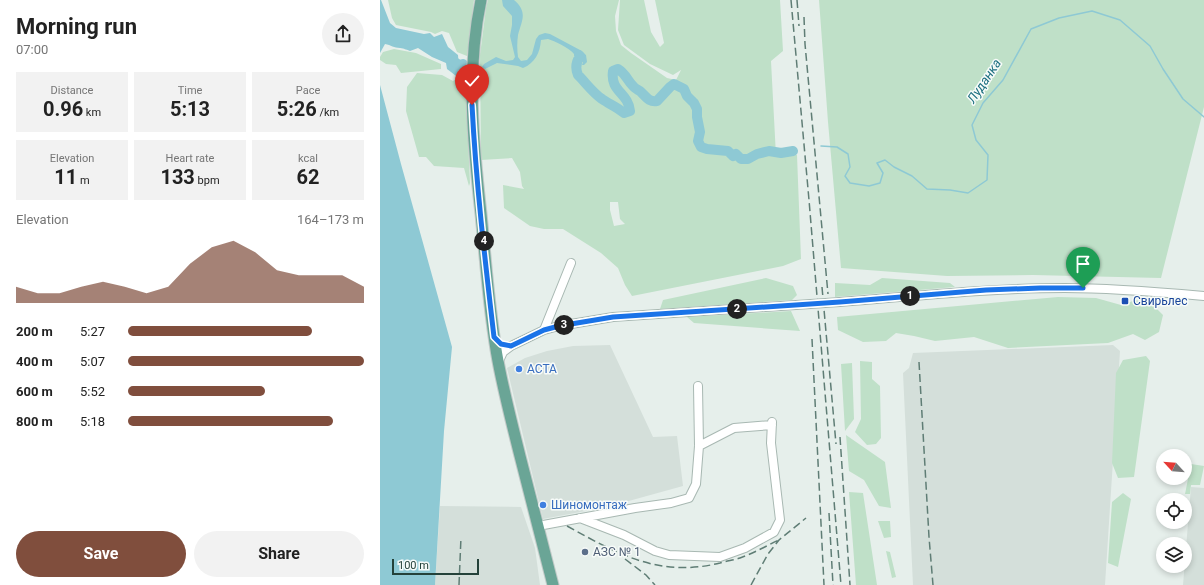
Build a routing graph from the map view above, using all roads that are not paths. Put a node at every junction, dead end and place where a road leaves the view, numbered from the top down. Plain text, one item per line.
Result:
1 (481, 0) edge
2 (571, 263) dead end
3 (1204, 296) edge
4 (544, 330) junction
5 (494, 337) junction
6 (511, 346) junction
7 (498, 363) junction
8 (698, 386) dead end
9 (699, 446) junction
10 (580, 518) junction
11 (538, 526) junction
12 (552, 585) edge

1 - 5 main road
2 - 4 street
3 - 4 street, bridge
4 - 6 street
5 - 6 street
5 - 7 main road
6 - 7 street
7 - 11 main road
8 - 9 street
9 - 10 street
9 - 10 street
10 - 11 street
11 - 12 main road

